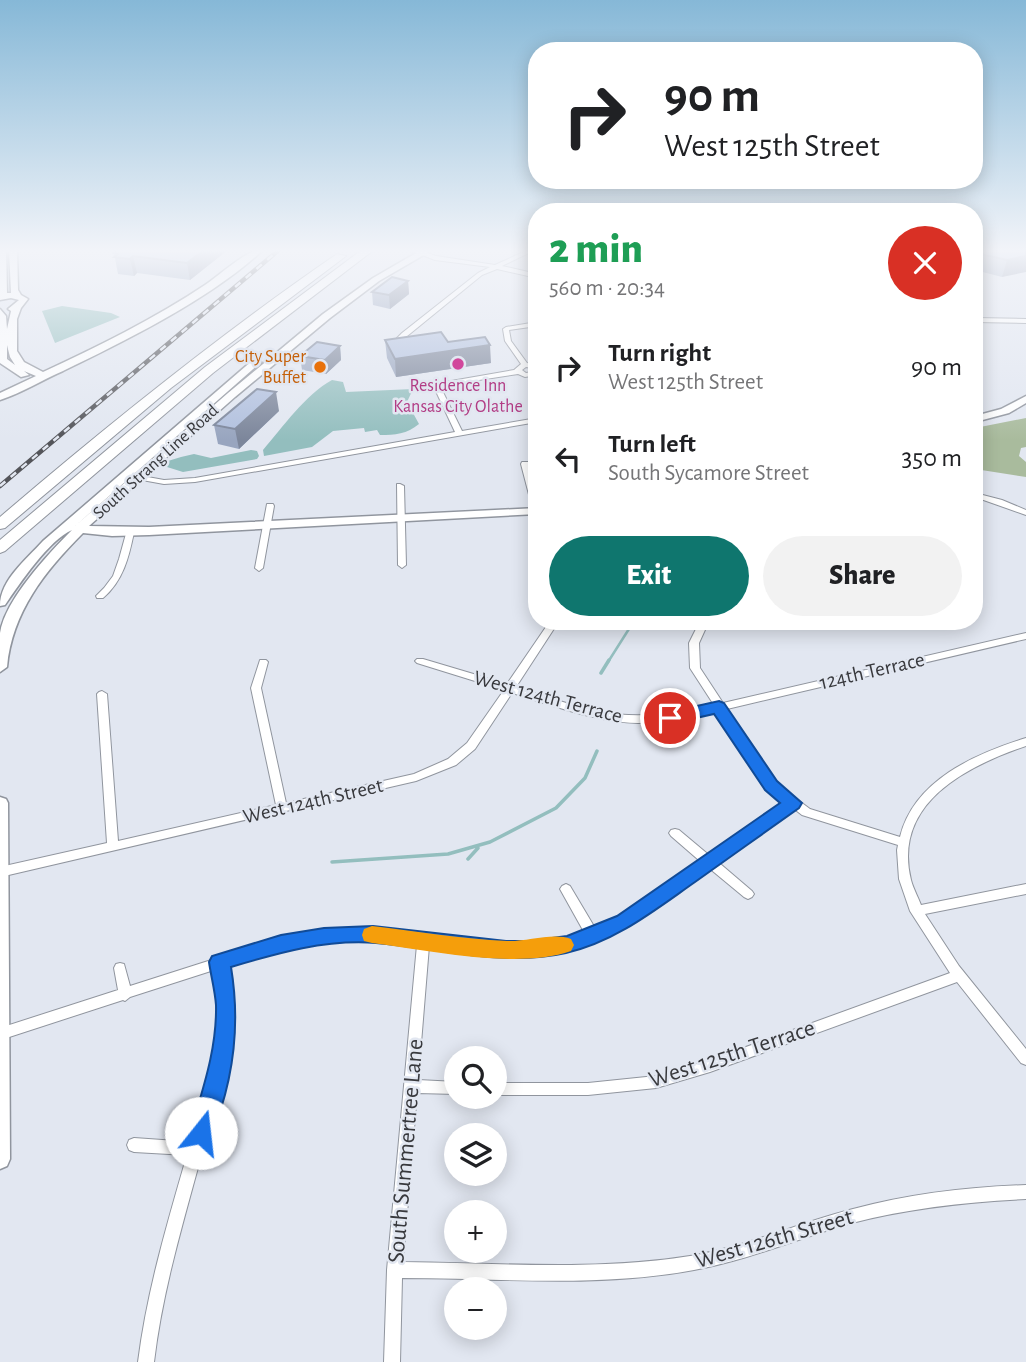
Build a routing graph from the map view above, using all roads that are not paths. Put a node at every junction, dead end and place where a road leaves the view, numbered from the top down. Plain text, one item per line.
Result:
1 (0, 313) edge
2 (14, 313) edge
3 (157, 313) edge
4 (170, 313) edge
5 (272, 313) edge
6 (278, 313) edge
7 (330, 313) edge
8 (433, 313) edge
9 (983, 320) edge
10 (1026, 321) edge
11 (528, 325) edge
12 (390, 348) edge
13 (525, 365) junction
14 (528, 366) edge
15 (517, 372) junction
16 (528, 373) edge
17 (35, 377) junction
18 (0, 390) edge
19 (0, 397) edge
20 (1026, 399) edge
21 (983, 417) edge
22 (528, 422) edge
23 (459, 433) junction
24 (525, 464) dead end
25 (133, 474) junction
26 (528, 476) edge
27 (400, 486) dead end
28 (983, 497) edge
29 (270, 506) dead end
30 (528, 512) edge
31 (1026, 513) edge
32 (400, 519) junction
33 (0, 525) edge
34 (66, 526) junction
35 (265, 526) junction
36 (81, 530) junction
37 (130, 532) junction
38 (0, 548) edge
39 (402, 565) dead end
40 (259, 568) dead end
41 (100, 596) dead end
42 (0, 602) edge
43 (549, 630) edge
44 (700, 630) edge
45 (1026, 636) edge
46 (420, 661) dead end
47 (263, 662) dead end
48 (0, 667) edge
49 (510, 689) junction
50 (102, 694) dead end
51 (719, 707) junction
52 (1026, 742) edge
53 (0, 803) edge
54 (793, 803) junction
55 (282, 809) junction
56 (675, 833) dead end
57 (904, 843) junction
58 (113, 846) junction
59 (711, 863) junction
60 (0, 872) edge
61 (566, 889) dead end
62 (1026, 889) edge
63 (748, 894) dead end
64 (916, 911) junction
65 (592, 935) junction
66 (424, 940) junction
67 (219, 962) junction
68 (120, 968) dead end
69 (960, 975) junction
70 (125, 995) junction
71 (1, 1034) edge
72 (1021, 1045) edge
73 (1026, 1059) edge
74 (410, 1086) junction
75 (444, 1087) edge
76 (507, 1089) edge
77 (134, 1145) dead end
78 (196, 1149) junction
79 (0, 1159) edge
80 (1026, 1192) edge
81 (395, 1270) junction
82 (146, 1362) edge
83 (392, 1362) edge

1 - 17 main road
2 - 17 main road
3 - 17 main road
4 - 17 main road
5 - 33 highway
6 - 38 highway
7 - 25 main road, South Strang Line Road
8 - 12 street
9 - 10 street
11 - 13 street
13 - 14 street
13 - 15 street
15 - 16 street
15 - 23 street
17 - 18 main road
17 - 19 main road
20 - 21 main road
22 - 23 street
23 - 25 street
24 - 26 street
25 - 34 main road, South Strang Line Road
25 - 36 main road, South Strang Line Road
27 - 32 street
28 - 31 street
29 - 35 street
30 - 32 main road
32 - 35 main road
32 - 39 street
34 - 36 main road
34 - 42 main road, South Strang Line Road
35 - 37 main road
35 - 40 street
36 - 37 main road
36 - 48 main road, South Strang Line Road
37 - 41 street
43 - 49 street, West 124th Street
44 - 51 street
45 - 51 street, 124th Terrace
46 - 49 street, West 124th Terrace
47 - 55 street
49 - 51 street, West 124th Terrace
49 - 55 street, West 124th Street
50 - 58 street
51 - 54 street
52 - 57 street
53 - 60 main road
54 - 57 street
54 - 59 street
55 - 58 street, West 124th Street
56 - 59 street
57 - 64 street
58 - 60 street, West 124th Street
59 - 63 street
59 - 65 street
60 - 71 main road
61 - 65 street
62 - 64 street
64 - 69 street
65 - 66 street
66 - 67 street
66 - 74 street, South Summertree Lane
67 - 70 street
67 - 78 street
68 - 70 street
69 - 72 street
69 - 76 street, West 125th Terrace
70 - 71 street
71 - 79 main road
72 - 73 street
74 - 75 street
74 - 81 street, South Summertree Lane
77 - 78 street
78 - 82 street
80 - 81 street, West 126th Street
81 - 83 street, South Summertree Lane

